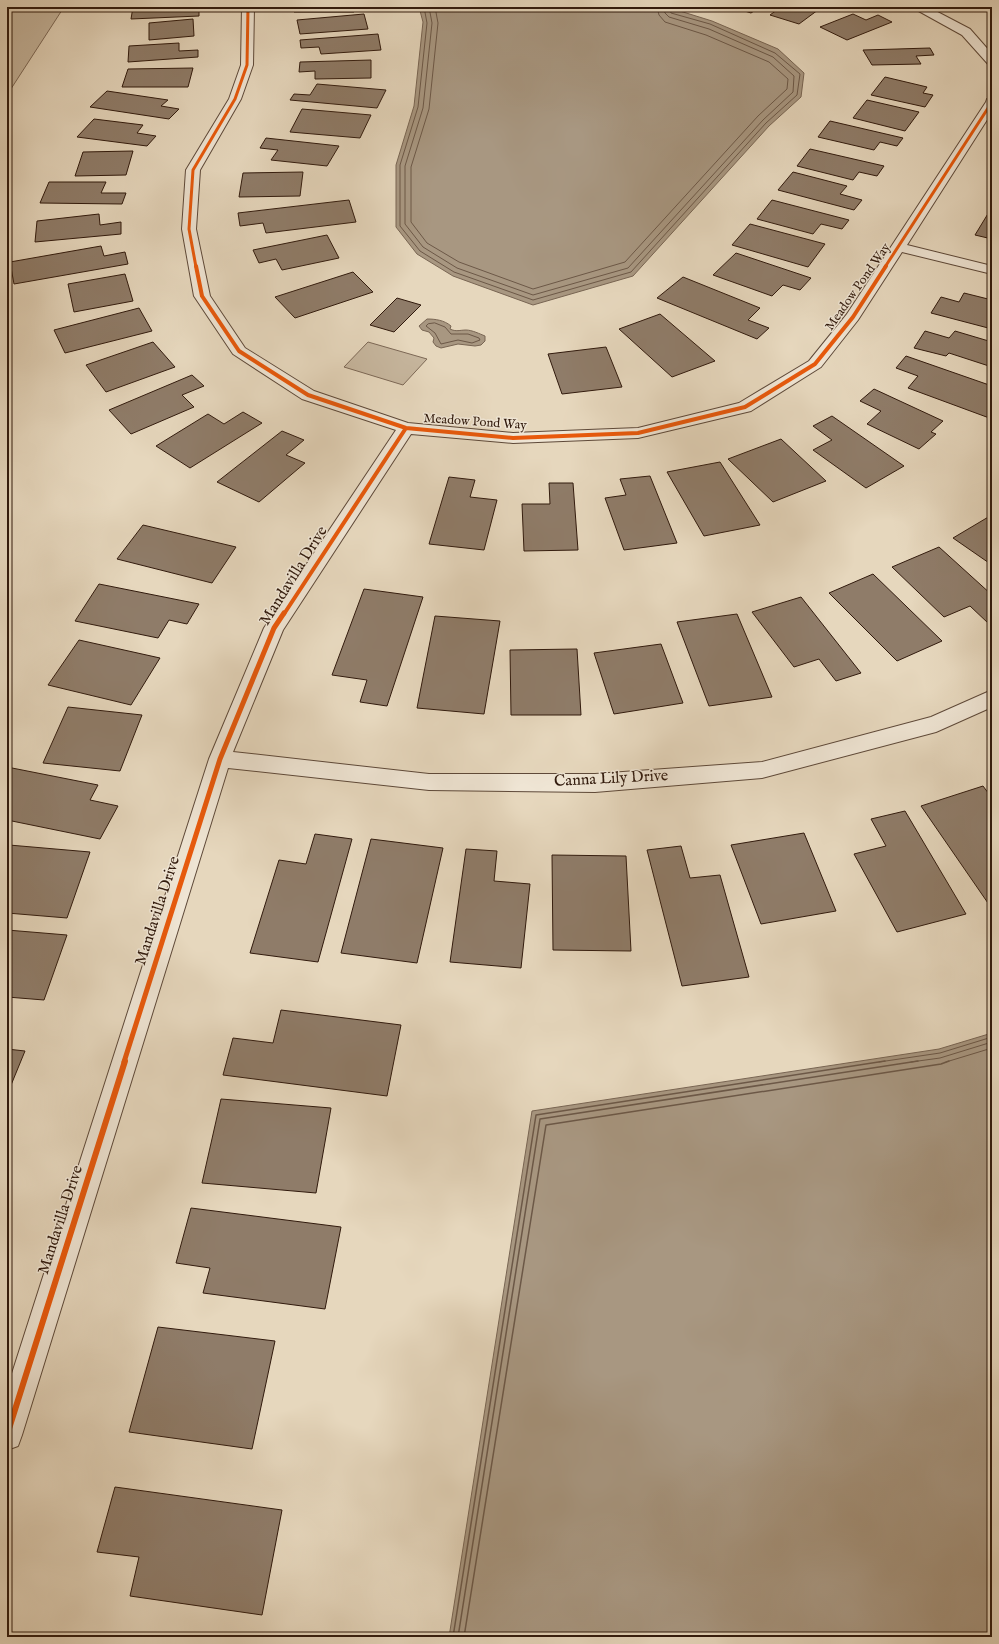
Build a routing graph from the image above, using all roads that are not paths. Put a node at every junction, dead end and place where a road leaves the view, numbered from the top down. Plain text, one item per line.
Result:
1 (248, 7) edge
2 (919, 7) edge
3 (992, 61) edge
4 (992, 102) edge
5 (899, 247) junction
6 (992, 270) edge
7 (406, 428) junction
8 (992, 698) edge
9 (220, 759) junction
10 (7, 1435) edge

1 - 7 street, Meadow Pond Way
2 - 3 street
4 - 5 street, Meadow Pond Way
5 - 6 street
5 - 7 street, Meadow Pond Way
7 - 9 street, Mandavilla Drive
8 - 9 street, Canna Lily Drive
9 - 10 street, Mandavilla Drive

